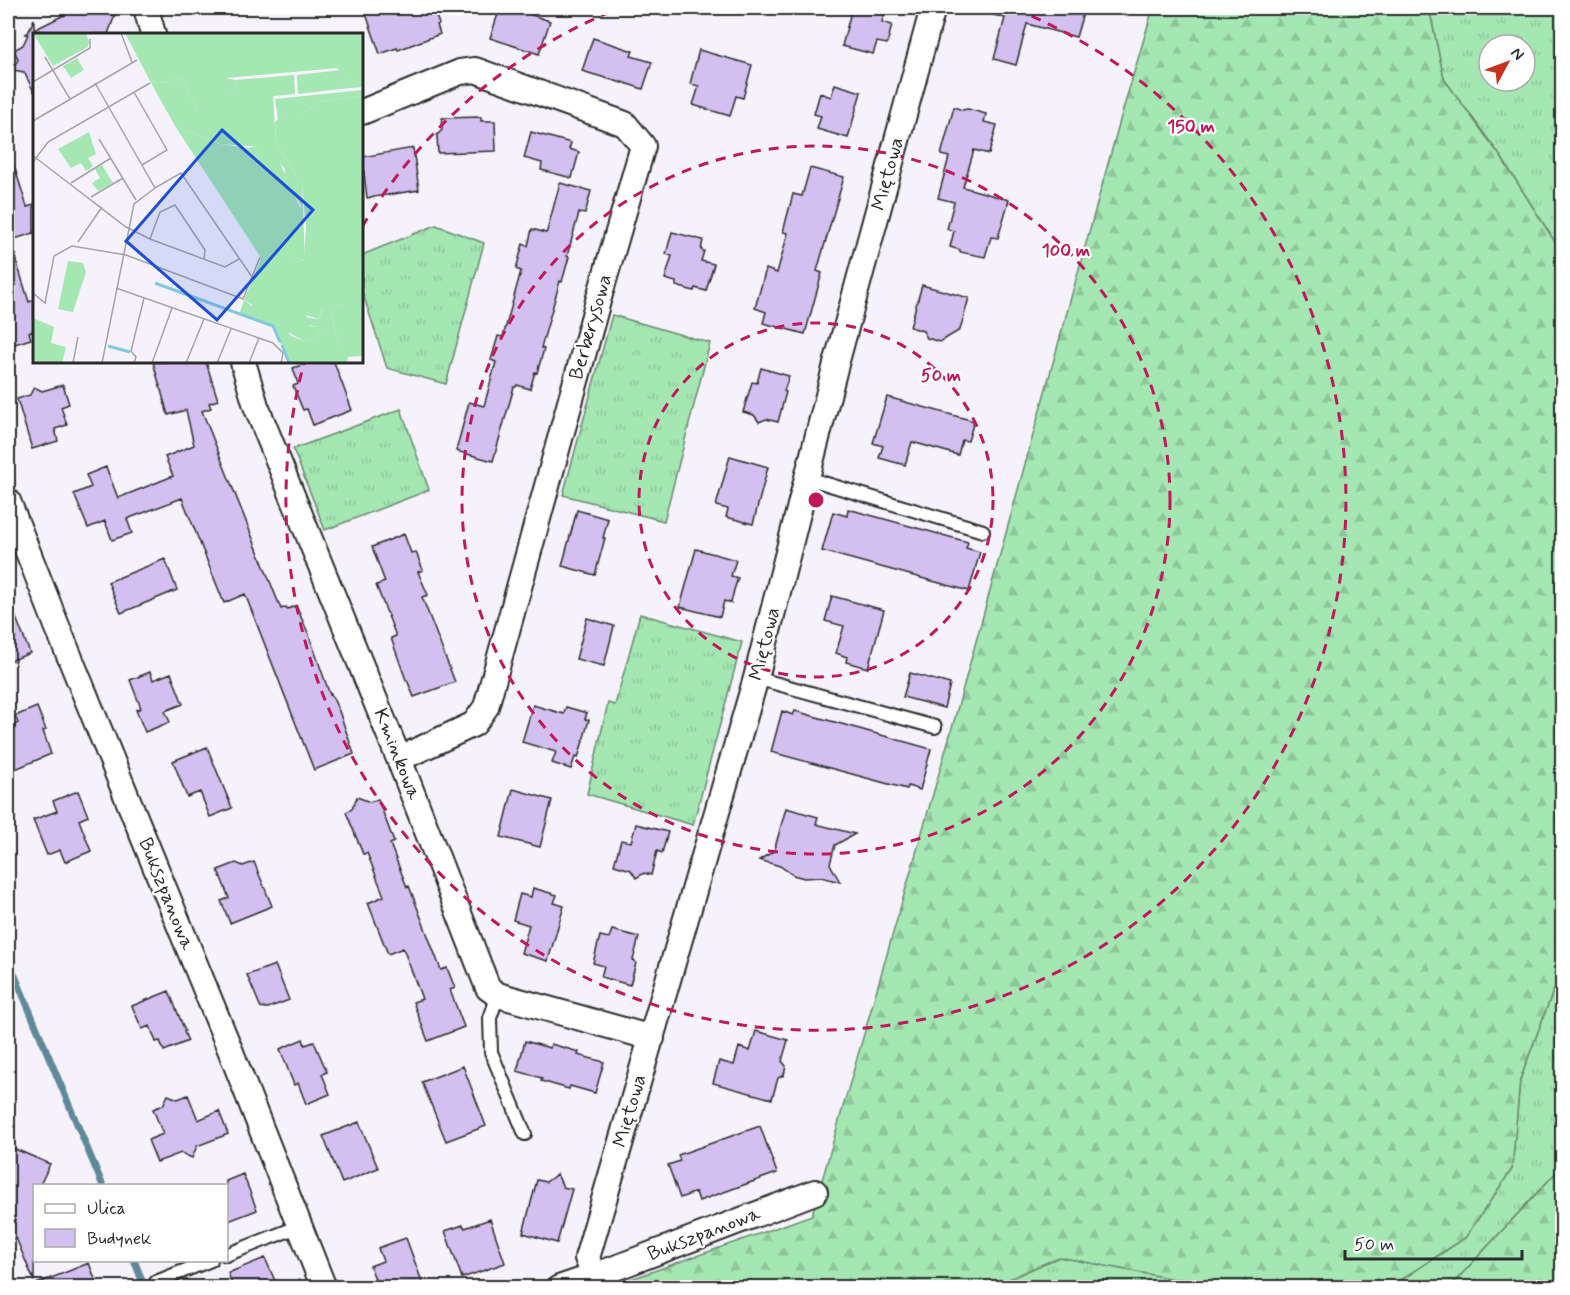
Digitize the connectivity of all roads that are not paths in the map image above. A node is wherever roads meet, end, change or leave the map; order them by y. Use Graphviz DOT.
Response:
graph roads {
  1 [pos="146,8"];
  2 [pos="933,8"];
  3 [pos="153,33"];
  4 [pos="363,112"];
  5 [pos="243,363"];
  6 [pos="807,478"];
  7 [pos="8,501"];
  8 [pos="983,531"];
  9 [pos="756,678"];
  10 [pos="935,727"];
  11 [pos="399,759"];
  12 [pos="498,995"];
  13 [pos="652,1038"];
  14 [pos="525,1134"];
  15 [pos="815,1192"];
  16 [pos="300,1226"];
  17 [pos="228,1254"];
  18 [pos="206,1262"];
  19 [pos="594,1276"];
  20 [pos="156,1282"];
  21 [pos="324,1287"];
  22 [pos="559,1287"];
  1 -- 3 [label="street"];
  2 -- 6 [label="street, Miętowa"];
  4 -- 11 [label="street, Berberysowa"];
  5 -- 11 [label="street, Kminkowa"];
  6 -- 8 [label="lane"];
  6 -- 9 [label="street, Miętowa"];
  7 -- 16 [label="street, Bukszpanowa"];
  9 -- 10 [label="lane"];
  9 -- 13 [label="street, Miętowa"];
  11 -- 12 [label="street, Kminkowa"];
  12 -- 13 [label="street"];
  12 -- 14 [label="lane"];
  13 -- 19 [label="street, Miętowa"];
  15 -- 19 [label="street, Bukszpanowa"];
  16 -- 17 [label="lane"];
  16 -- 21 [label="street, Bukszpanowa"];
  18 -- 20 [label="lane"];
  19 -- 22 [label="street, Bukszpanowa"];
}
